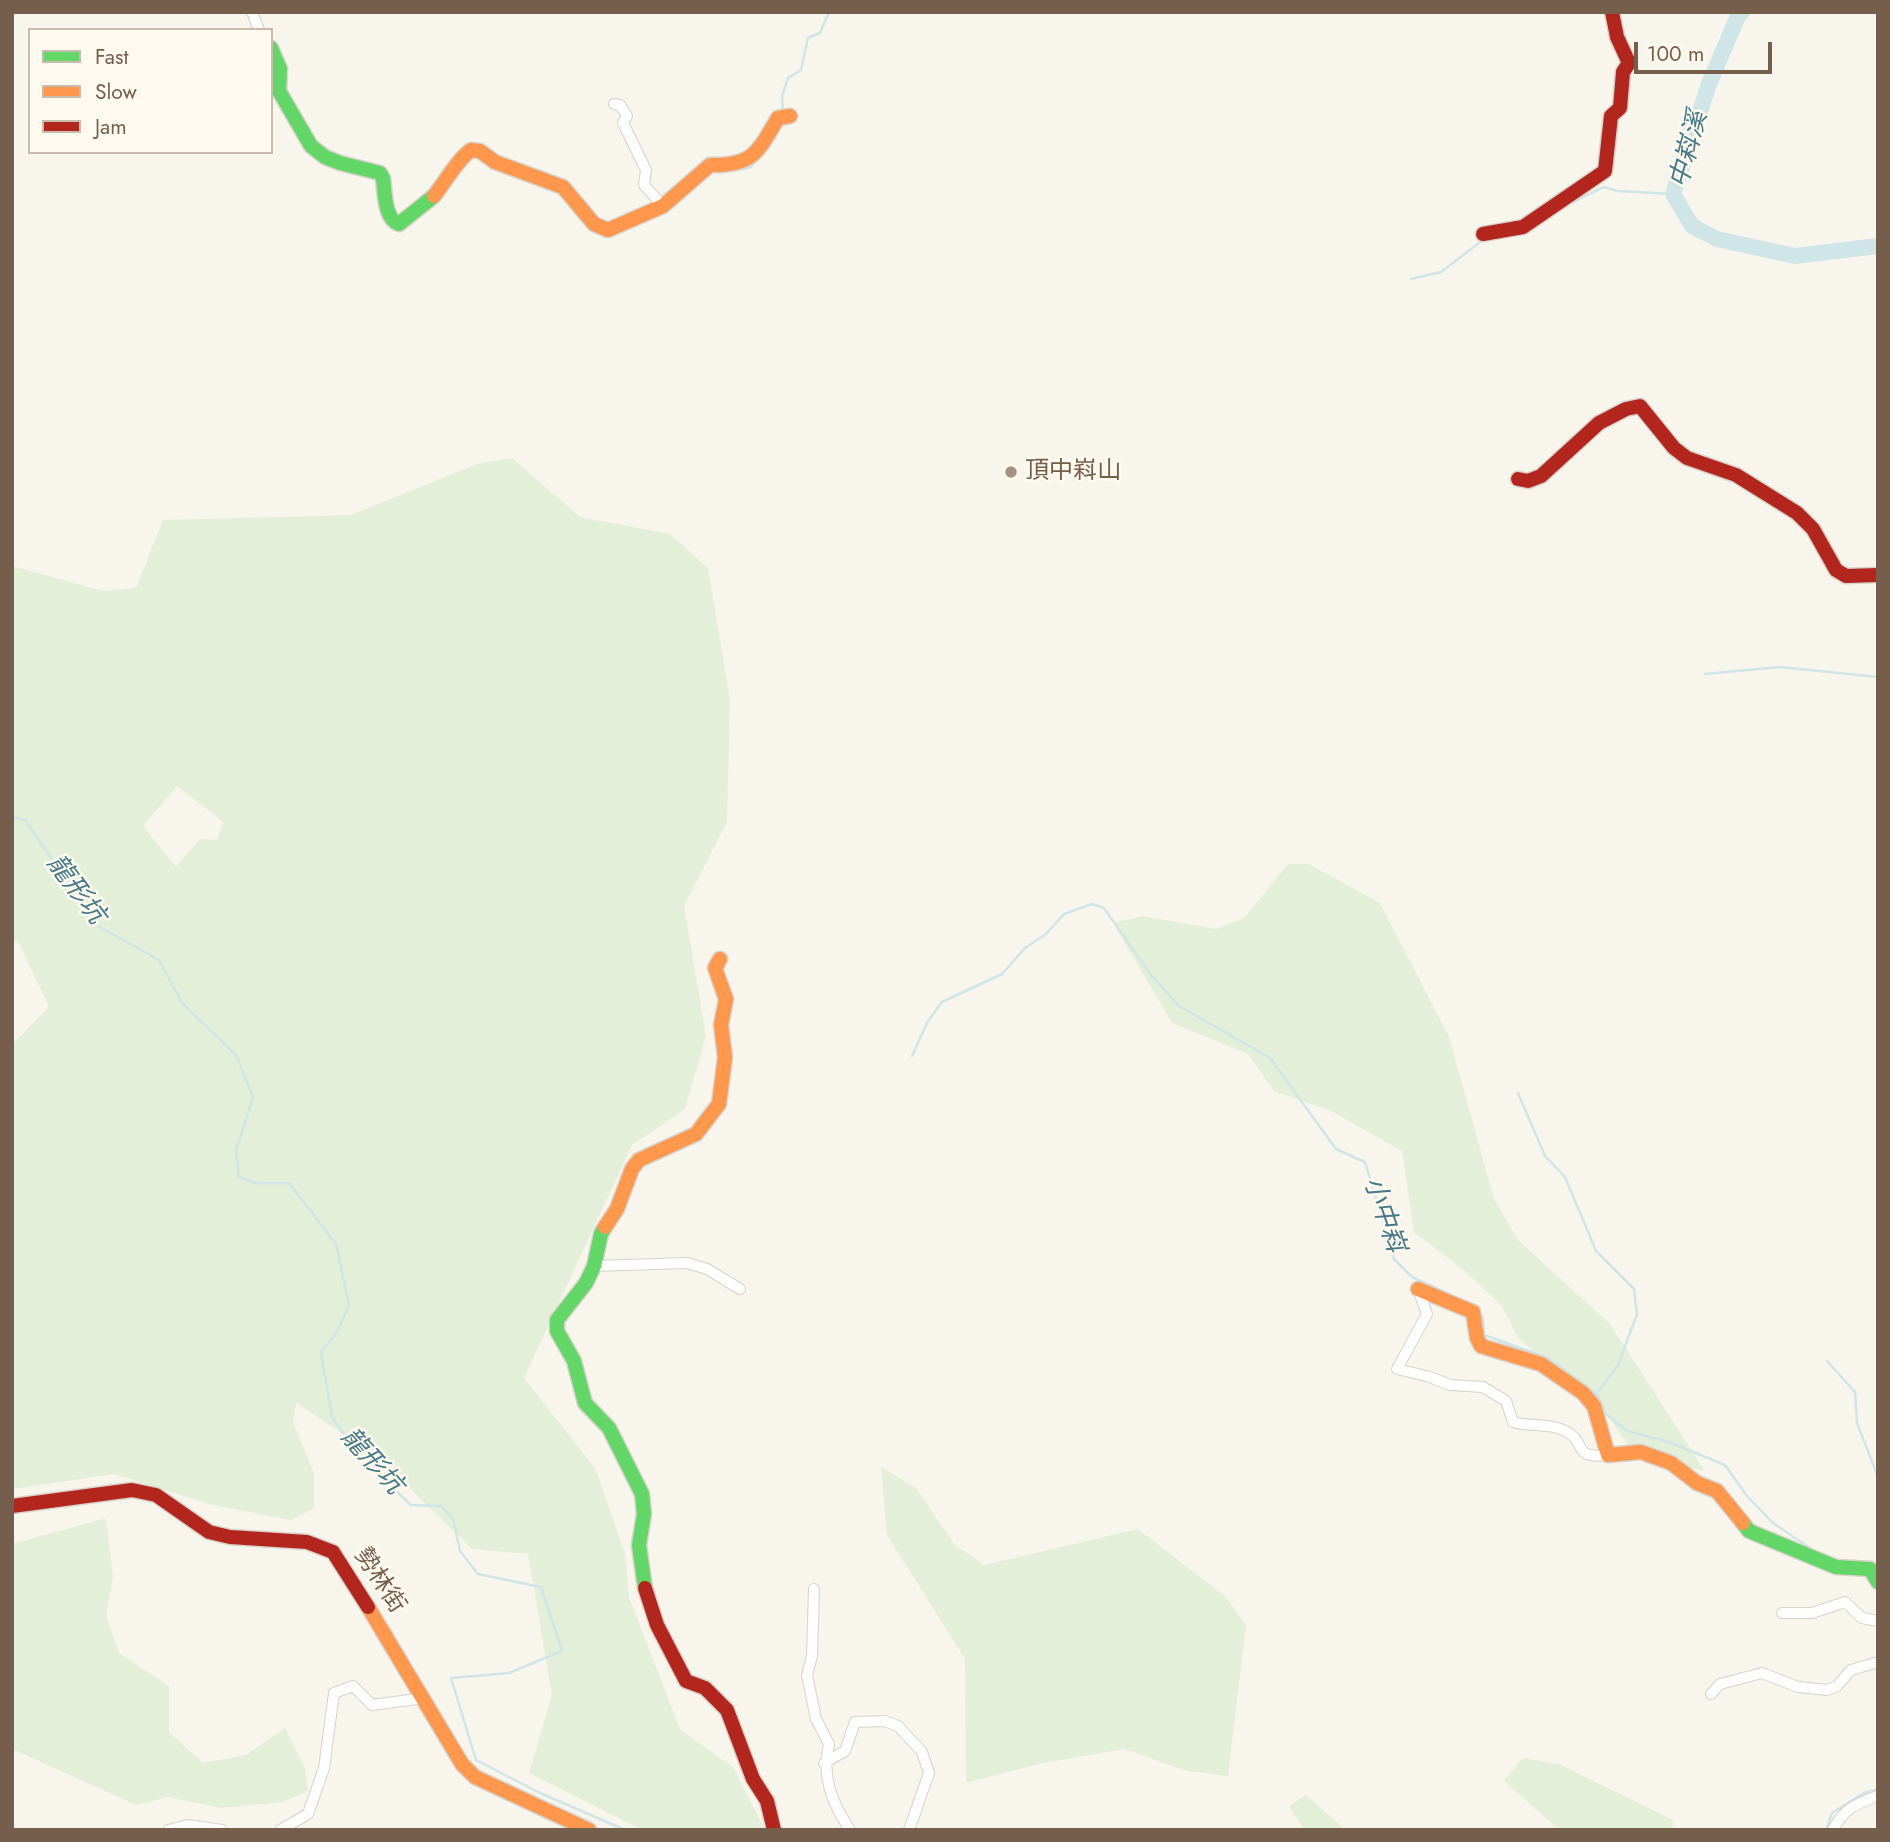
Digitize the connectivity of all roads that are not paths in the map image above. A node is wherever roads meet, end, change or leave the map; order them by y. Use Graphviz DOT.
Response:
graph roads {
  1 [pos="1612,12"];
  2 [pos="273,53"];
  3 [pos="614,104"];
  4 [pos="784,117"];
  5 [pos="663,206"];
  6 [pos="1483,234"];
  7 [pos="1518,479"];
  8 [pos="1878,575"];
  9 [pos="720,959"];
  10 [pos="594,1266"];
  11 [pos="740,1289"];
  12 [pos="1418,1289"];
  13 [pos="1608,1455"];
  14 [pos="12,1506"];
  15 [pos="1878,1582"];
  16 [pos="814,1589"];
  17 [pos="1782,1613"];
  18 [pos="1878,1621"];
  19 [pos="1878,1662"];
  20 [pos="1712,1694"];
  21 [pos="424,1698"];
  22 [pos="824,1763"];
  23 [pos="1878,1796"];
  24 [pos="168,1830"];
  25 [pos="222,1830"];
  26 [pos="280,1830"];
  27 [pos="589,1830"];
  28 [pos="774,1830"];
  29 [pos="850,1830"];
  30 [pos="909,1830"];
  31 [pos="1833,1830"];
  1 -- 6 [label="street"];
  2 -- 5 [label="street"];
  3 -- 5 [label="street"];
  4 -- 5 [label="street"];
  7 -- 8 [label="street"];
  9 -- 10 [label="street"];
  10 -- 11 [label="street"];
  10 -- 28 [label="street"];
  12 -- 13 [label="street"];
  12 -- 13 [label="street"];
  13 -- 15 [label="street"];
  14 -- 21 [label="street, 勢林街"];
  16 -- 22 [label="street"];
  17 -- 18 [label="street"];
  19 -- 20 [label="street"];
  21 -- 26 [label="street"];
  21 -- 27 [label="street, 勢林街"];
  22 -- 29 [label="street"];
  22 -- 30 [label="street"];
  23 -- 31 [label="street"];
  24 -- 25 [label="street"];
}
